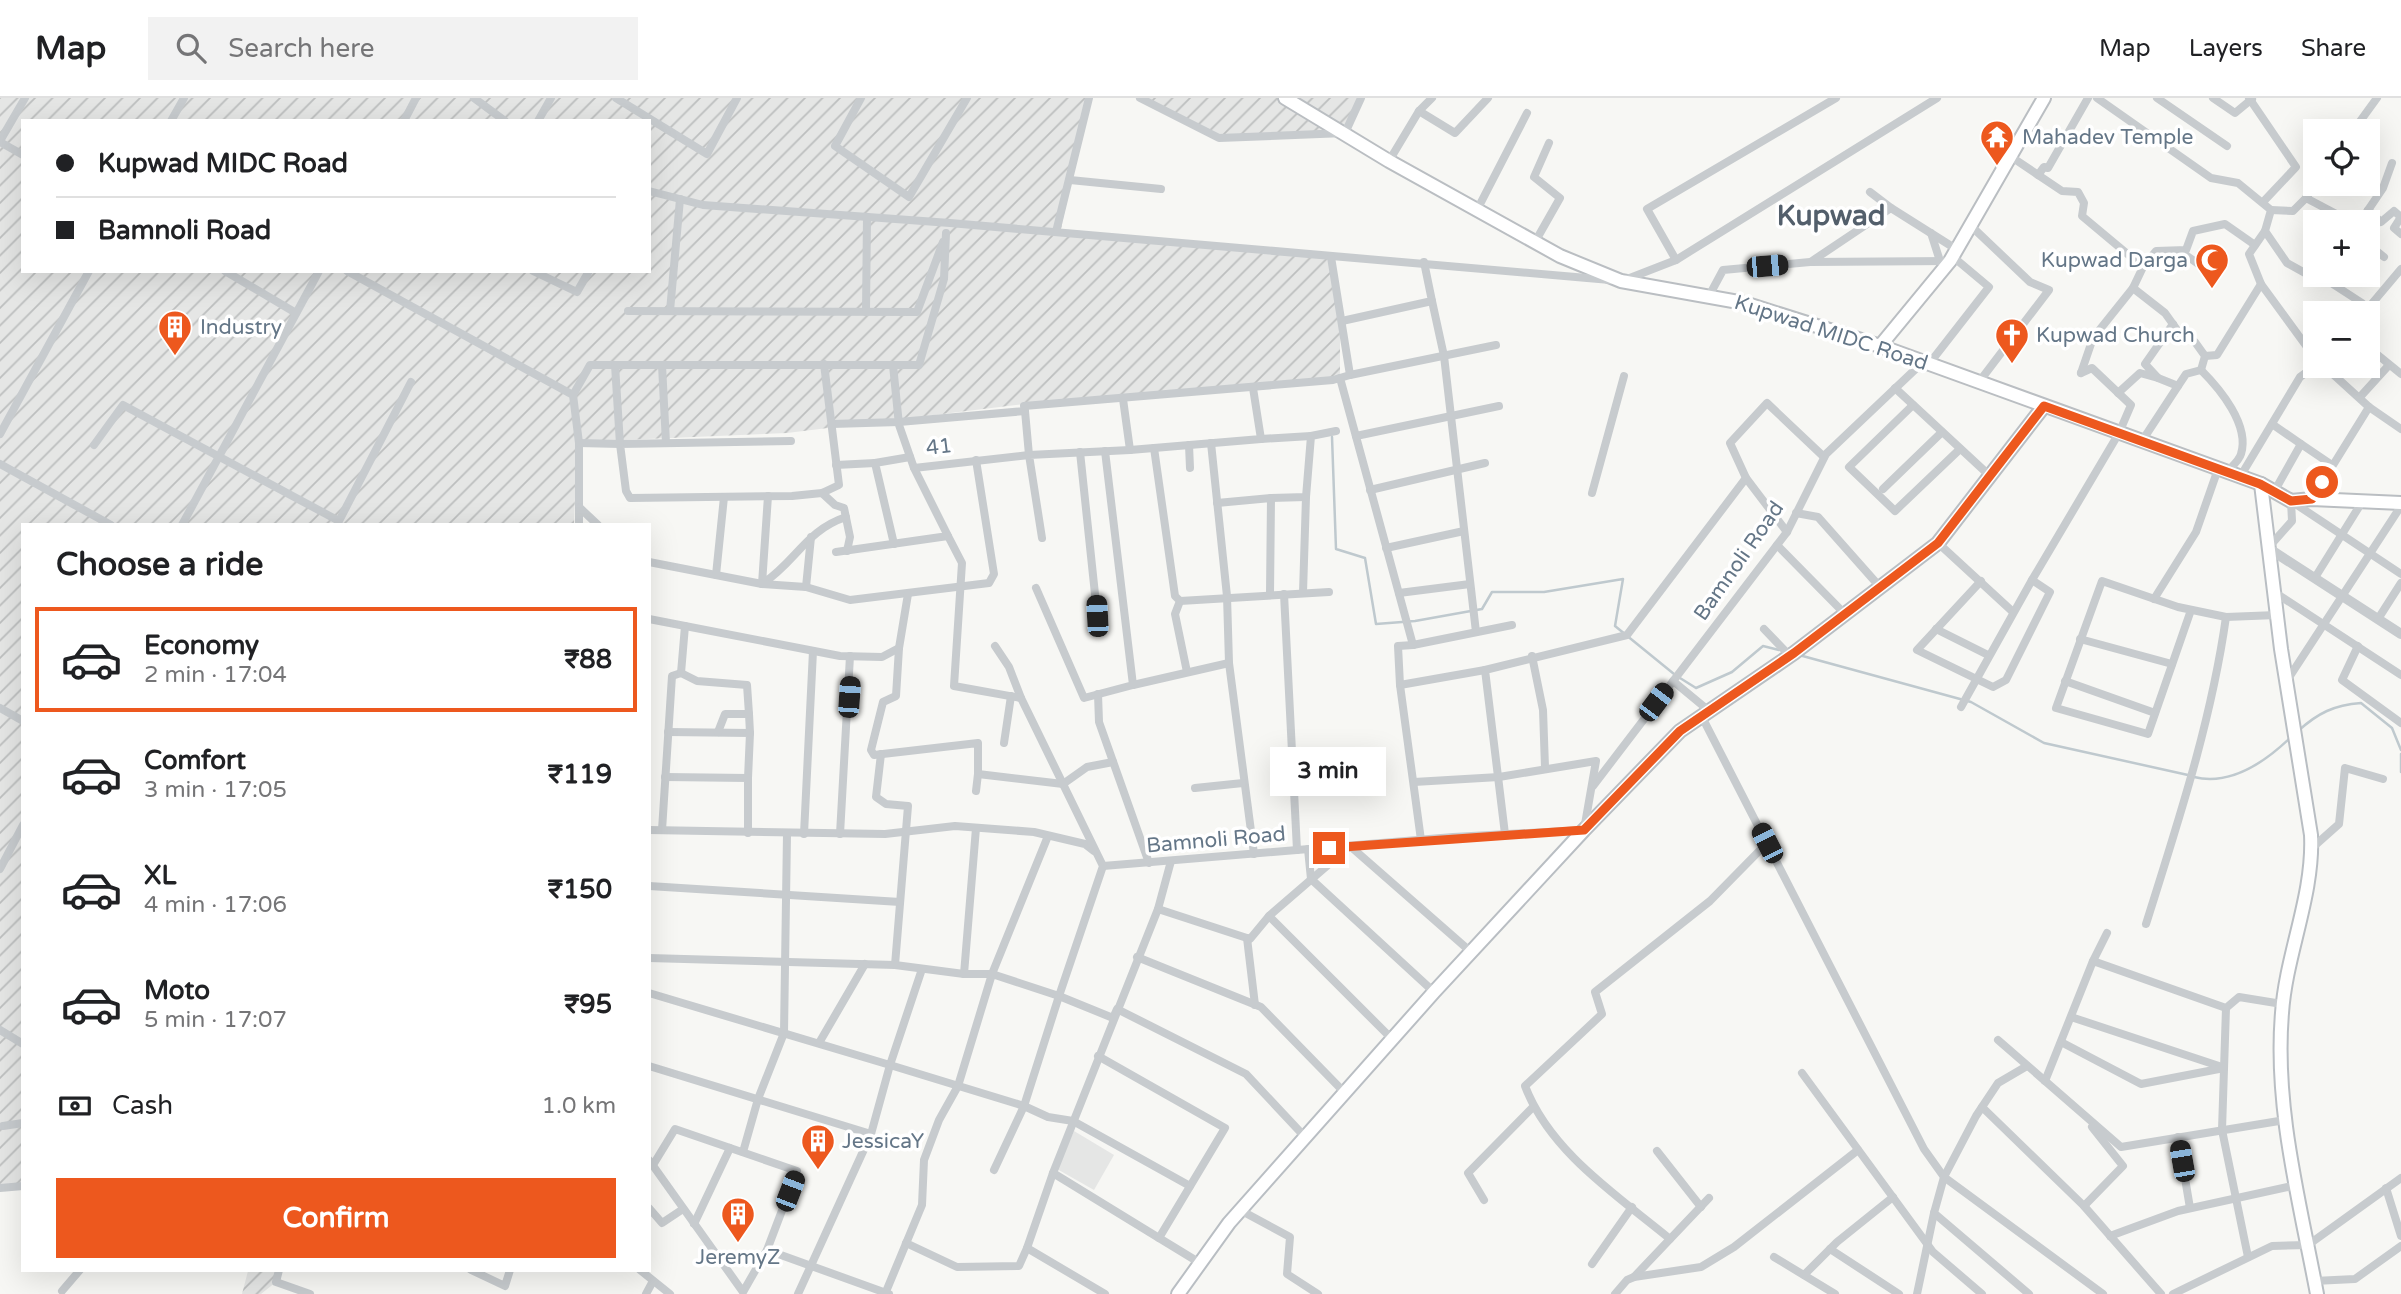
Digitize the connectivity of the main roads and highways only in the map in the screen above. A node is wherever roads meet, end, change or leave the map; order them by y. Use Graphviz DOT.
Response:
graph roads {
  1 [pos="1285,98"];
  2 [pos="2044,98"];
  3 [pos="1880,346"];
  4 [pos="2044,406"];
  5 [pos="2260,484"];
  6 [pos="2401,506"];
  7 [pos="2316,1287"];
  8 [pos="1178,1294"];
  1 -- 3 [label="main road, Kupwad MIDC Road"];
  2 -- 3 [label="main road"];
  3 -- 4 [label="main road, Kupwad MIDC Road"];
  4 -- 5 [label="main road, Kupwad MIDC Road"];
  4 -- 8 [label="main road"];
  5 -- 6 [label="main road, Kupwad MIDC Road"];
  5 -- 7 [label="main road"];
}
